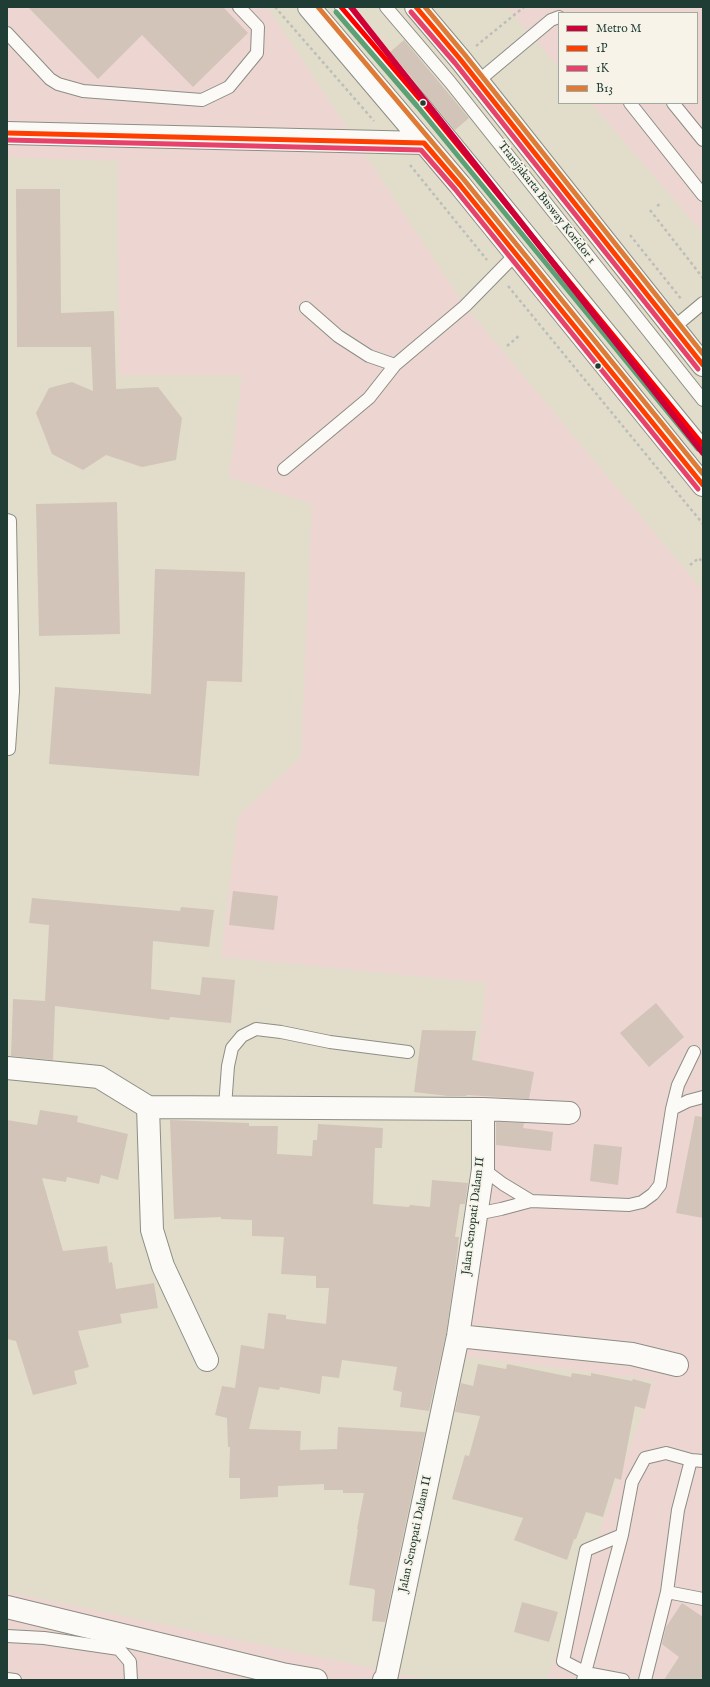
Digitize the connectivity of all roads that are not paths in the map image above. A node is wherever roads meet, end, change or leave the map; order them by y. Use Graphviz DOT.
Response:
graph roads {
  1 [pos="239,7"];
  2 [pos="309,7"];
  3 [pos="341,7"];
  4 [pos="386,7"];
  5 [pos="416,7"];
  6 [pos="558,17"];
  7 [pos="7,33"];
  8 [pos="477,82"];
  9 [pos="631,104"];
  10 [pos="674,104"];
  11 [pos="7,133"];
  12 [pos="703,140"];
  13 [pos="424,143"];
  14 [pos="703,195"];
  15 [pos="516,254"];
  16 [pos="703,303"];
  17 [pos="306,308"];
  18 [pos="673,328"];
  19 [pos="700,355"];
  20 [pos="395,365"];
  21 [pos="703,400"];
  22 [pos="703,446"];
  23 [pos="284,469"];
  24 [pos="703,485"];
  25 [pos="7,520"];
  26 [pos="10,691"];
  27 [pos="8,750"];
  28 [pos="408,1052"];
  29 [pos="694,1052"];
  30 [pos="7,1068"];
  31 [pos="703,1097"];
  32 [pos="148,1107"];
  33 [pos="225,1107"];
  34 [pos="483,1109"];
  35 [pos="672,1109"];
  36 [pos="569,1113"];
  37 [pos="483,1169"];
  38 [pos="531,1201"];
  39 [pos="476,1214"];
  40 [pos="458,1336"];
  41 [pos="207,1360"];
  42 [pos="677,1365"];
  43 [pos="690,1460"];
  44 [pos="703,1461"];
  45 [pos="622,1535"];
  46 [pos="667,1592"];
  47 [pos="703,1599"];
  48 [pos="7,1607"];
  49 [pos="7,1636"];
  50 [pos="130,1662"];
  51 [pos="585,1677"];
  52 [pos="7,1678"];
  53 [pos="14,1680"];
  54 [pos="126,1680"];
  55 [pos="131,1680"];
  56 [pos="316,1680"];
  57 [pos="385,1680"];
  58 [pos="623,1680"];
  59 [pos="645,1680"];
  1 -- 7 [label="lane"];
  2 -- 13 [label="street"];
  3 -- 22 [label="lane"];
  4 -- 21 [label="lane, Transjakarta Busway Koridor 1"];
  5 -- 8 [label="street"];
  6 -- 8 [label="lane"];
  8 -- 18 [label="street"];
  9 -- 14 [label="lane"];
  10 -- 12 [label="lane"];
  11 -- 13 [label="street"];
  13 -- 15 [label="street"];
  15 -- 20 [label="lane"];
  15 -- 24 [label="street"];
  16 -- 18 [label="lane"];
  17 -- 20 [label="lane"];
  18 -- 19 [label="street"];
  20 -- 23 [label="lane"];
  25 -- 26 [label="lane"];
  26 -- 27 [label="lane"];
  28 -- 33 [label="lane"];
  29 -- 35 [label="lane"];
  30 -- 32 [label="street"];
  31 -- 35 [label="lane"];
  32 -- 33 [label="street"];
  32 -- 41 [label="street"];
  33 -- 34 [label="street"];
  34 -- 36 [label="street"];
  34 -- 37 [label="street, Jalan Senopati Dalam II"];
  35 -- 38 [label="lane"];
  37 -- 38 [label="lane"];
  37 -- 39 [label="street, Jalan Senopati Dalam II"];
  38 -- 39 [label="lane"];
  39 -- 40 [label="street, Jalan Senopati Dalam II"];
  40 -- 42 [label="street"];
  40 -- 57 [label="street, Jalan Senopati Dalam II"];
  43 -- 44 [label="lane"];
  43 -- 45 [label="lane"];
  43 -- 46 [label="lane"];
  45 -- 51 [label="lane"];
  45 -- 51 [label="lane"];
  46 -- 47 [label="lane"];
  46 -- 59 [label="lane"];
  48 -- 56 [label="street"];
  49 -- 50 [label="lane"];
  50 -- 54 [label="lane"];
  50 -- 55 [label="lane"];
  51 -- 58 [label="lane"];
  52 -- 53 [label="lane"];
}
